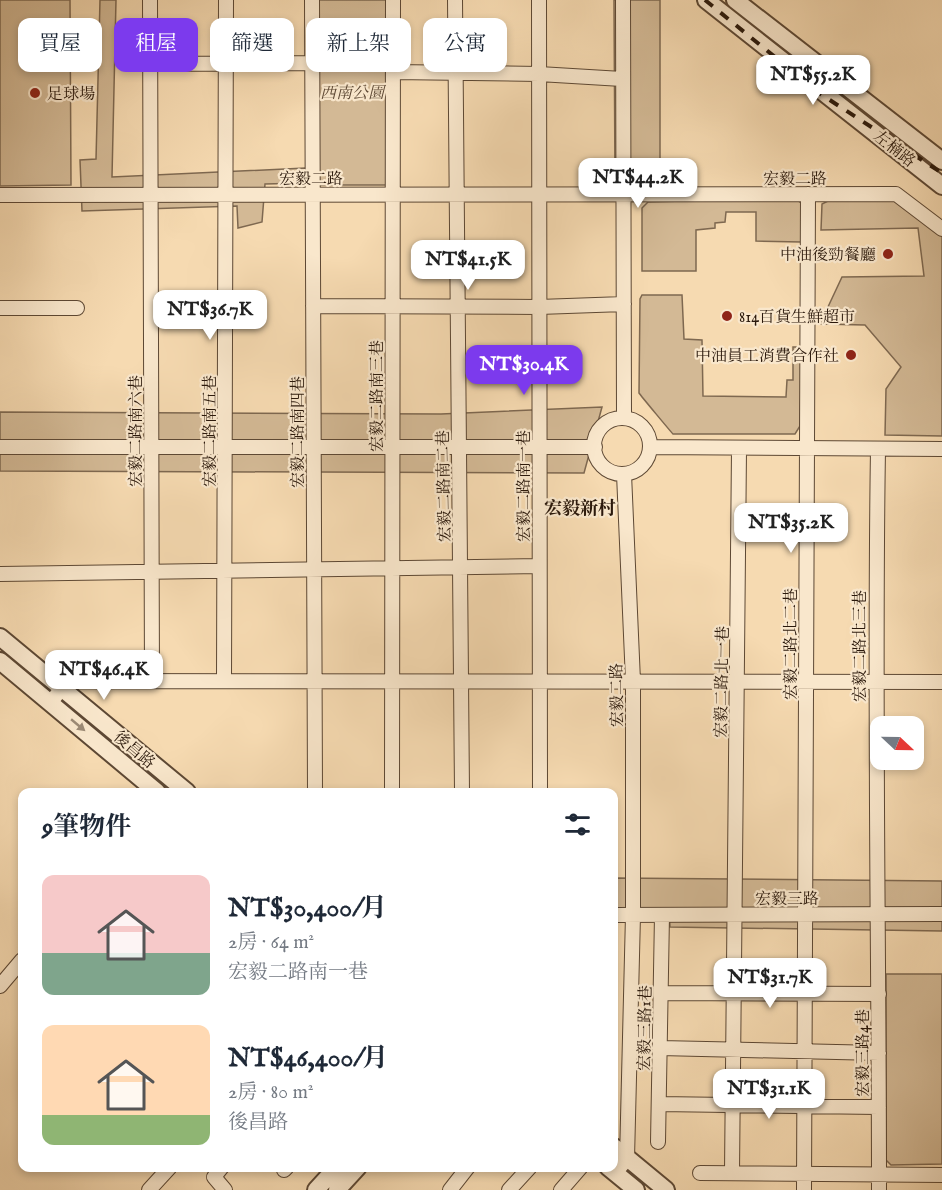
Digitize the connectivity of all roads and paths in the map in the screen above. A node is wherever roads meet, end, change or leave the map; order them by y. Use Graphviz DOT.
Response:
graph roads {
  1 [pos="150,0"];
  2 [pos="226,0"];
  3 [pos="312,0"];
  4 [pos="393,0"];
  5 [pos="455,0"];
  6 [pos="539,0"];
  7 [pos="623,0"];
  8 [pos="706,0"];
  9 [pos="735,0"];
  10 [pos="150,18"];
  11 [pos="226,18"];
  12 [pos="312,18"];
  13 [pos="393,18"];
  14 [pos="150,72"];
  15 [pos="226,72"];
  16 [pos="312,72"];
  17 [pos="393,72"];
  18 [pos="456,73"];
  19 [pos="539,74"];
  20 [pos="622,79"];
  21 [pos="942,161"];
  22 [pos="942,186"];
  23 [pos="539,194"];
  24 [pos="808,194"];
  25 [pos="0,195"];
  26 [pos="151,195"];
  27 [pos="226,195"];
  28 [pos="313,195"];
  29 [pos="393,195"];
  30 [pos="457,195"];
  31 [pos="622,195"];
  32 [pos="942,229"];
  33 [pos="624,304"];
  34 [pos="313,306"];
  35 [pos="393,306"];
  36 [pos="458,306"];
  37 [pos="539,307"];
  38 [pos="0,308"];
  39 [pos="77,308"];
  40 [pos="624,418"];
  41 [pos="0,447"];
  42 [pos="151,447"];
  43 [pos="595,447"];
  44 [pos="650,447"];
  45 [pos="225,448"];
  46 [pos="314,448"];
  47 [pos="392,448"];
  48 [pos="459,448"];
  49 [pos="540,449"];
  50 [pos="942,449"];
  51 [pos="740,450"];
  52 [pos="807,450"];
  53 [pos="879,450"];
  54 [pos="624,474"];
  55 [pos="539,566"];
  56 [pos="460,567"];
  57 [pos="392,568"];
  58 [pos="314,569"];
  59 [pos="225,571"];
  60 [pos="152,572"];
  61 [pos="0,574"];
  62 [pos="0,637"];
  63 [pos="0,661"];
  64 [pos="875,680"];
  65 [pos="152,681"];
  66 [pos="224,681"];
  67 [pos="315,681"];
  68 [pos="392,681"];
  69 [pos="461,681"];
  70 [pos="540,681"];
  71 [pos="633,681"];
  72 [pos="737,682"];
  73 [pos="806,682"];
  74 [pos="942,682"];
  75 [pos="62,688"];
  76 [pos="51,702"];
  77 [pos="153,788"];
  78 [pos="174,788"];
  79 [pos="315,788"];
  80 [pos="392,788"];
  81 [pos="462,788"];
  82 [pos="540,788"];
  83 [pos="806,914"];
  84 [pos="942,914"];
  85 [pos="618,915"];
  86 [pos="633,915"];
  87 [pos="662,915"];
  88 [pos="735,915"];
  89 [pos="879,915"];
  90 [pos="18,965"];
  91 [pos="0,986"];
  92 [pos="734,992"];
  93 [pos="661,993"];
  94 [pos="805,993"];
  95 [pos="879,994"];
  96 [pos="660,1048"];
  97 [pos="733,1050"];
  98 [pos="805,1051"];
  99 [pos="879,1053"];
  100 [pos="733,1103"];
  101 [pos="659,1104"];
  102 [pos="805,1106"];
  103 [pos="879,1107"];
  104 [pos="658,1142"];
  105 [pos="618,1151"];
  106 [pos="627,1159"];
  107 [pos="618,1166"];
  108 [pos="165,1172"];
  109 [pos="218,1172"];
  110 [pos="332,1172"];
  111 [pos="353,1172"];
  112 [pos="464,1172"];
  113 [pos="525,1172"];
  114 [pos="577,1172"];
  115 [pos="614,1172"];
  116 [pos="700,1173"];
  117 [pos="732,1173"];
  118 [pos="804,1174"];
  119 [pos="879,1175"];
  120 [pos="942,1175"];
  121 [pos="149,1190"];
  122 [pos="225,1190"];
  123 [pos="316,1190"];
  124 [pos="337,1190"];
  125 [pos="450,1190"];
  126 [pos="509,1190"];
  127 [pos="561,1190"];
  128 [pos="636,1190"];
  129 [pos="666,1190"];
  130 [pos="804,1190"];
  131 [pos="879,1190"];
  1 -- 10 [label="street, 宏毅二路南六巷"];
  2 -- 11 [label="street, 宏毅二路南五巷"];
  3 -- 12 [label="street, 宏毅二路南四巷"];
  4 -- 13 [label="street, 宏毅二路南三巷"];
  5 -- 18 [label="street, 宏毅二路南二巷"];
  6 -- 19 [label="street, 宏毅二路南一巷"];
  7 -- 20 [label="street"];
  8 -- 22 [label="street, 左楠路"];
  9 -- 21 [label="street, 左楠路"];
  14 -- 26 [label="street, 宏毅二路南六巷"];
  15 -- 27 [label="street, 宏毅二路南五巷"];
  16 -- 28 [label="street, 宏毅二路南四巷"];
  17 -- 18 [label="street"];
  17 -- 29 [label="street, 宏毅二路南三巷"];
  18 -- 19 [label="street"];
  18 -- 30 [label="street, 宏毅二路南二巷"];
  19 -- 20 [label="street"];
  19 -- 23 [label="street, 宏毅二路南一巷"];
  20 -- 31 [label="street"];
  23 -- 30 [label="street, 宏毅二路"];
  23 -- 31 [label="street, 宏毅二路"];
  23 -- 37 [label="street, 宏毅二路南一巷"];
  24 -- 31 [label="street, 宏毅二路"];
  24 -- 32 [label="street, 宏毅二路"];
  24 -- 52 [label="street, 宏毅二路北二巷"];
  25 -- 26 [label="street, 宏毅二路"];
  26 -- 27 [label="street, 宏毅二路"];
  26 -- 42 [label="street, 宏毅二路南六巷"];
  27 -- 28 [label="street, 宏毅二路"];
  27 -- 45 [label="street, 宏毅二路南五巷"];
  28 -- 29 [label="street, 宏毅二路"];
  28 -- 34 [label="street, 宏毅二路南四巷"];
  29 -- 30 [label="street, 宏毅二路"];
  29 -- 35 [label="street, 宏毅二路南三巷"];
  30 -- 36 [label="street, 宏毅二路南二巷"];
  31 -- 33 [label="street"];
  33 -- 37 [label="street"];
  33 -- 40 [label="street"];
  34 -- 35 [label="street"];
  34 -- 46 [label="street, 宏毅二路南四巷"];
  35 -- 36 [label="street"];
  35 -- 47 [label="street, 宏毅二路南三巷"];
  36 -- 37 [label="street"];
  36 -- 48 [label="street, 宏毅二路南二巷"];
  37 -- 49 [label="street, 宏毅二路南一巷"];
  38 -- 39 [label="street"];
  40 -- 43 [label="street"];
  40 -- 44 [label="street"];
  41 -- 42 [label="street"];
  42 -- 45 [label="street"];
  42 -- 60 [label="street, 宏毅二路南六巷"];
  43 -- 49 [label="street"];
  43 -- 54 [label="street"];
  44 -- 51 [label="street"];
  44 -- 54 [label="street"];
  45 -- 46 [label="street"];
  45 -- 59 [label="street, 宏毅二路南五巷"];
  46 -- 47 [label="street"];
  46 -- 58 [label="street, 宏毅二路南四巷"];
  47 -- 48 [label="street"];
  47 -- 57 [label="street, 宏毅二路南三巷"];
  48 -- 49 [label="street"];
  48 -- 56 [label="street, 宏毅二路南二巷"];
  49 -- 55 [label="street, 宏毅二路南一巷"];
  50 -- 53 [label="street"];
  51 -- 52 [label="street"];
  51 -- 72 [label="street, 宏毅二路北一巷"];
  52 -- 53 [label="street"];
  52 -- 73 [label="street, 宏毅二路北二巷"];
  53 -- 64 [label="street, 宏毅二路北三巷"];
  54 -- 71 [label="street, 宏毅二路"];
  55 -- 56 [label="street"];
  55 -- 70 [label="street, 宏毅二路南一巷"];
  56 -- 57 [label="street"];
  56 -- 69 [label="street, 宏毅二路南二巷"];
  57 -- 58 [label="street"];
  57 -- 68 [label="street, 宏毅二路南三巷"];
  58 -- 59 [label="street"];
  58 -- 67 [label="street, 宏毅二路南四巷"];
  59 -- 60 [label="street"];
  59 -- 66 [label="street, 宏毅二路南五巷"];
  60 -- 61 [label="street"];
  60 -- 65 [label="street, 宏毅二路南六巷"];
  62 -- 75 [label="street, 後昌路"];
  63 -- 76 [label="street, 後昌路"];
  64 -- 73 [label="street"];
  64 -- 74 [label="street"];
  64 -- 89 [label="street, 宏毅二路北三巷"];
  65 -- 66 [label="street"];
  65 -- 75 [label="street"];
  66 -- 67 [label="street"];
  67 -- 68 [label="street"];
  67 -- 79 [label="street, 宏毅二路南四巷"];
  68 -- 69 [label="street"];
  68 -- 80 [label="street, 宏毅二路南三巷"];
  69 -- 70 [label="street"];
  69 -- 81 [label="street, 宏毅二路南二巷"];
  70 -- 71 [label="street"];
  70 -- 82 [label="street, 宏毅二路南一巷"];
  71 -- 72 [label="street"];
  71 -- 86 [label="street, 宏毅二路"];
  72 -- 73 [label="street"];
  72 -- 88 [label="street, 宏毅二路北一巷"];
  73 -- 83 [label="street, 宏毅二路北二巷"];
  75 -- 76 [label="street"];
  75 -- 78 [label="street, 後昌路"];
  76 -- 77 [label="street, 後昌路, one-way"];
  83 -- 88 [label="street, 宏毅三路"];
  83 -- 89 [label="street, 宏毅三路"];
  83 -- 94 [label="street, 宏毅二路北二巷"];
  84 -- 89 [label="street, 宏毅三路"];
  85 -- 86 [label="street, 宏毅三路"];
  86 -- 87 [label="street, 宏毅三路"];
  86 -- 106 [label="street"];
  87 -- 88 [label="street, 宏毅三路"];
  87 -- 93 [label="street, 宏毅三路1巷"];
  88 -- 92 [label="street, 宏毅二路北一巷"];
  89 -- 95 [label="street, 宏毅三路4巷"];
  90 -- 91 [label="street"];
  92 -- 93 [label="street"];
  92 -- 94 [label="street"];
  92 -- 97 [label="street, 宏毅二路北一巷"];
  93 -- 96 [label="street, 宏毅三路1巷"];
  94 -- 95 [label="street"];
  94 -- 98 [label="street, 宏毅二路北二巷"];
  95 -- 99 [label="street, 宏毅三路4巷"];
  96 -- 97 [label="street"];
  96 -- 101 [label="street, 宏毅三路1巷"];
  97 -- 98 [label="street"];
  97 -- 100 [label="street, 宏毅二路北一巷"];
  98 -- 99 [label="street"];
  98 -- 102 [label="street, 宏毅二路北二巷"];
  99 -- 103 [label="street, 宏毅三路4巷"];
  100 -- 101 [label="street"];
  100 -- 102 [label="street"];
  100 -- 117 [label="street, 宏毅二路北一巷"];
  101 -- 104 [label="street, 宏毅三路1巷"];
  102 -- 103 [label="street"];
  102 -- 118 [label="street, 宏毅二路北二巷"];
  103 -- 119 [label="street, 宏毅三路4巷"];
  105 -- 106 [label="street"];
  106 -- 107 [label="street"];
  106 -- 129 [label="street"];
  108 -- 121 [label="street"];
  109 -- 122 [label="street"];
  110 -- 123 [label="street"];
  111 -- 124 [label="street"];
  112 -- 125 [label="street"];
  113 -- 126 [label="street"];
  114 -- 127 [label="street"];
  115 -- 128 [label="street"];
  116 -- 117 [label="street"];
  117 -- 118 [label="street"];
  118 -- 119 [label="street"];
  118 -- 130 [label="street, 宏毅二路北二巷"];
  119 -- 120 [label="street"];
  119 -- 131 [label="street, 宏毅三路4巷"];
}
